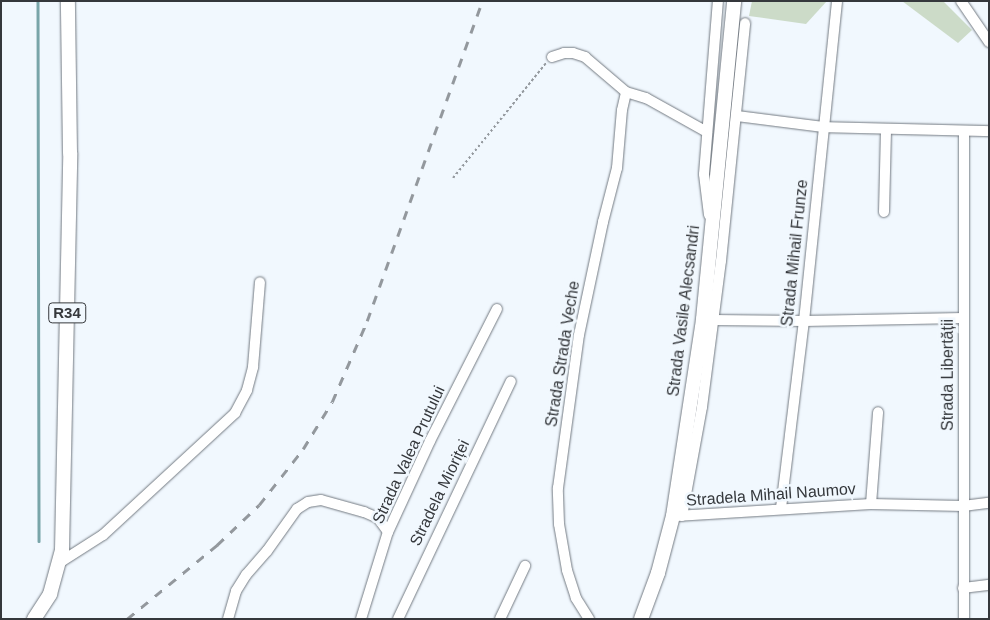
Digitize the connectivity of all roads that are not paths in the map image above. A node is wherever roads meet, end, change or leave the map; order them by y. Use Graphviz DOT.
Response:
graph roads {
  1 [pos="68,1"];
  2 [pos="718,1"];
  3 [pos="734,1"];
  4 [pos="962,1"];
  5 [pos="837,2"];
  6 [pos="745,22"];
  7 [pos="989,42"];
  8 [pos="552,58"];
  9 [pos="626,92"];
  10 [pos="737,116"];
  11 [pos="823,127"];
  12 [pos="886,129"];
  13 [pos="964,130"];
  14 [pos="989,131"];
  15 [pos="707,132"];
  16 [pos="884,212"];
  17 [pos="712,231"];
  18 [pos="260,282"];
  19 [pos="497,309"];
  20 [pos="963,318"];
  21 [pos="713,320"];
  22 [pos="804,321"];
  23 [pos="511,382"];
  24 [pos="878,412"];
  25 [pos="989,503"];
  26 [pos="870,504"];
  27 [pos="962,506"];
  28 [pos="781,508"];
  29 [pos="678,516"];
  30 [pos="388,532"];
  31 [pos="60,563"];
  32 [pos="525,566"];
  33 [pos="989,586"];
  34 [pos="963,588"];
  35 [pos="34,619"];
  36 [pos="228,619"];
  37 [pos="361,619"];
  38 [pos="398,619"];
  39 [pos="500,619"];
  40 [pos="589,619"];
  41 [pos="641,619"];
  42 [pos="964,619"];
  1 -- 31 [label="main road, R34"];
  2 -- 15 [label="street"];
  3 -- 17 [label="main road, Strada Vasile Alecsandri"];
  4 -- 7 [label="street"];
  5 -- 11 [label="street, Strada Mihail Frunze"];
  6 -- 10 [label="street"];
  8 -- 9 [label="street"];
  9 -- 15 [label="street"];
  9 -- 40 [label="street, Strada Strada Veche"];
  10 -- 11 [label="street"];
  10 -- 21 [label="street"];
  11 -- 12 [label="street"];
  11 -- 22 [label="street, Strada Mihail Frunze"];
  12 -- 13 [label="street"];
  12 -- 16 [label="street"];
  13 -- 14 [label="street"];
  13 -- 20 [label="street, Strada Libertății"];
  15 -- 17 [label="street"];
  17 -- 29 [label="main road, Strada Vasile Alecsandri"];
  18 -- 31 [label="street"];
  19 -- 30 [label="street, Strada Valea Prutului"];
  20 -- 22 [label="street"];
  20 -- 27 [label="street, Strada Libertății"];
  21 -- 22 [label="street"];
  21 -- 29 [label="street"];
  22 -- 28 [label="street, Strada Mihail Frunze"];
  23 -- 38 [label="street, Stradela Mioriței"];
  24 -- 26 [label="street, Stradela Mihail Naumov"];
  25 -- 27 [label="street, Stradela Mihail Naumov"];
  26 -- 27 [label="street, Stradela Mihail Naumov"];
  26 -- 28 [label="street, Stradela Mihail Naumov"];
  27 -- 34 [label="street, Strada Libertății"];
  28 -- 29 [label="street, Stradela Mihail Naumov"];
  29 -- 41 [label="main road, Strada Vasile Alecsandri"];
  30 -- 36 [label="street"];
  30 -- 37 [label="street, Strada Valea Prutului"];
  31 -- 35 [label="main road, R34"];
  32 -- 39 [label="street"];
  33 -- 34 [label="street"];
  34 -- 42 [label="street, Strada Libertății"];
}
